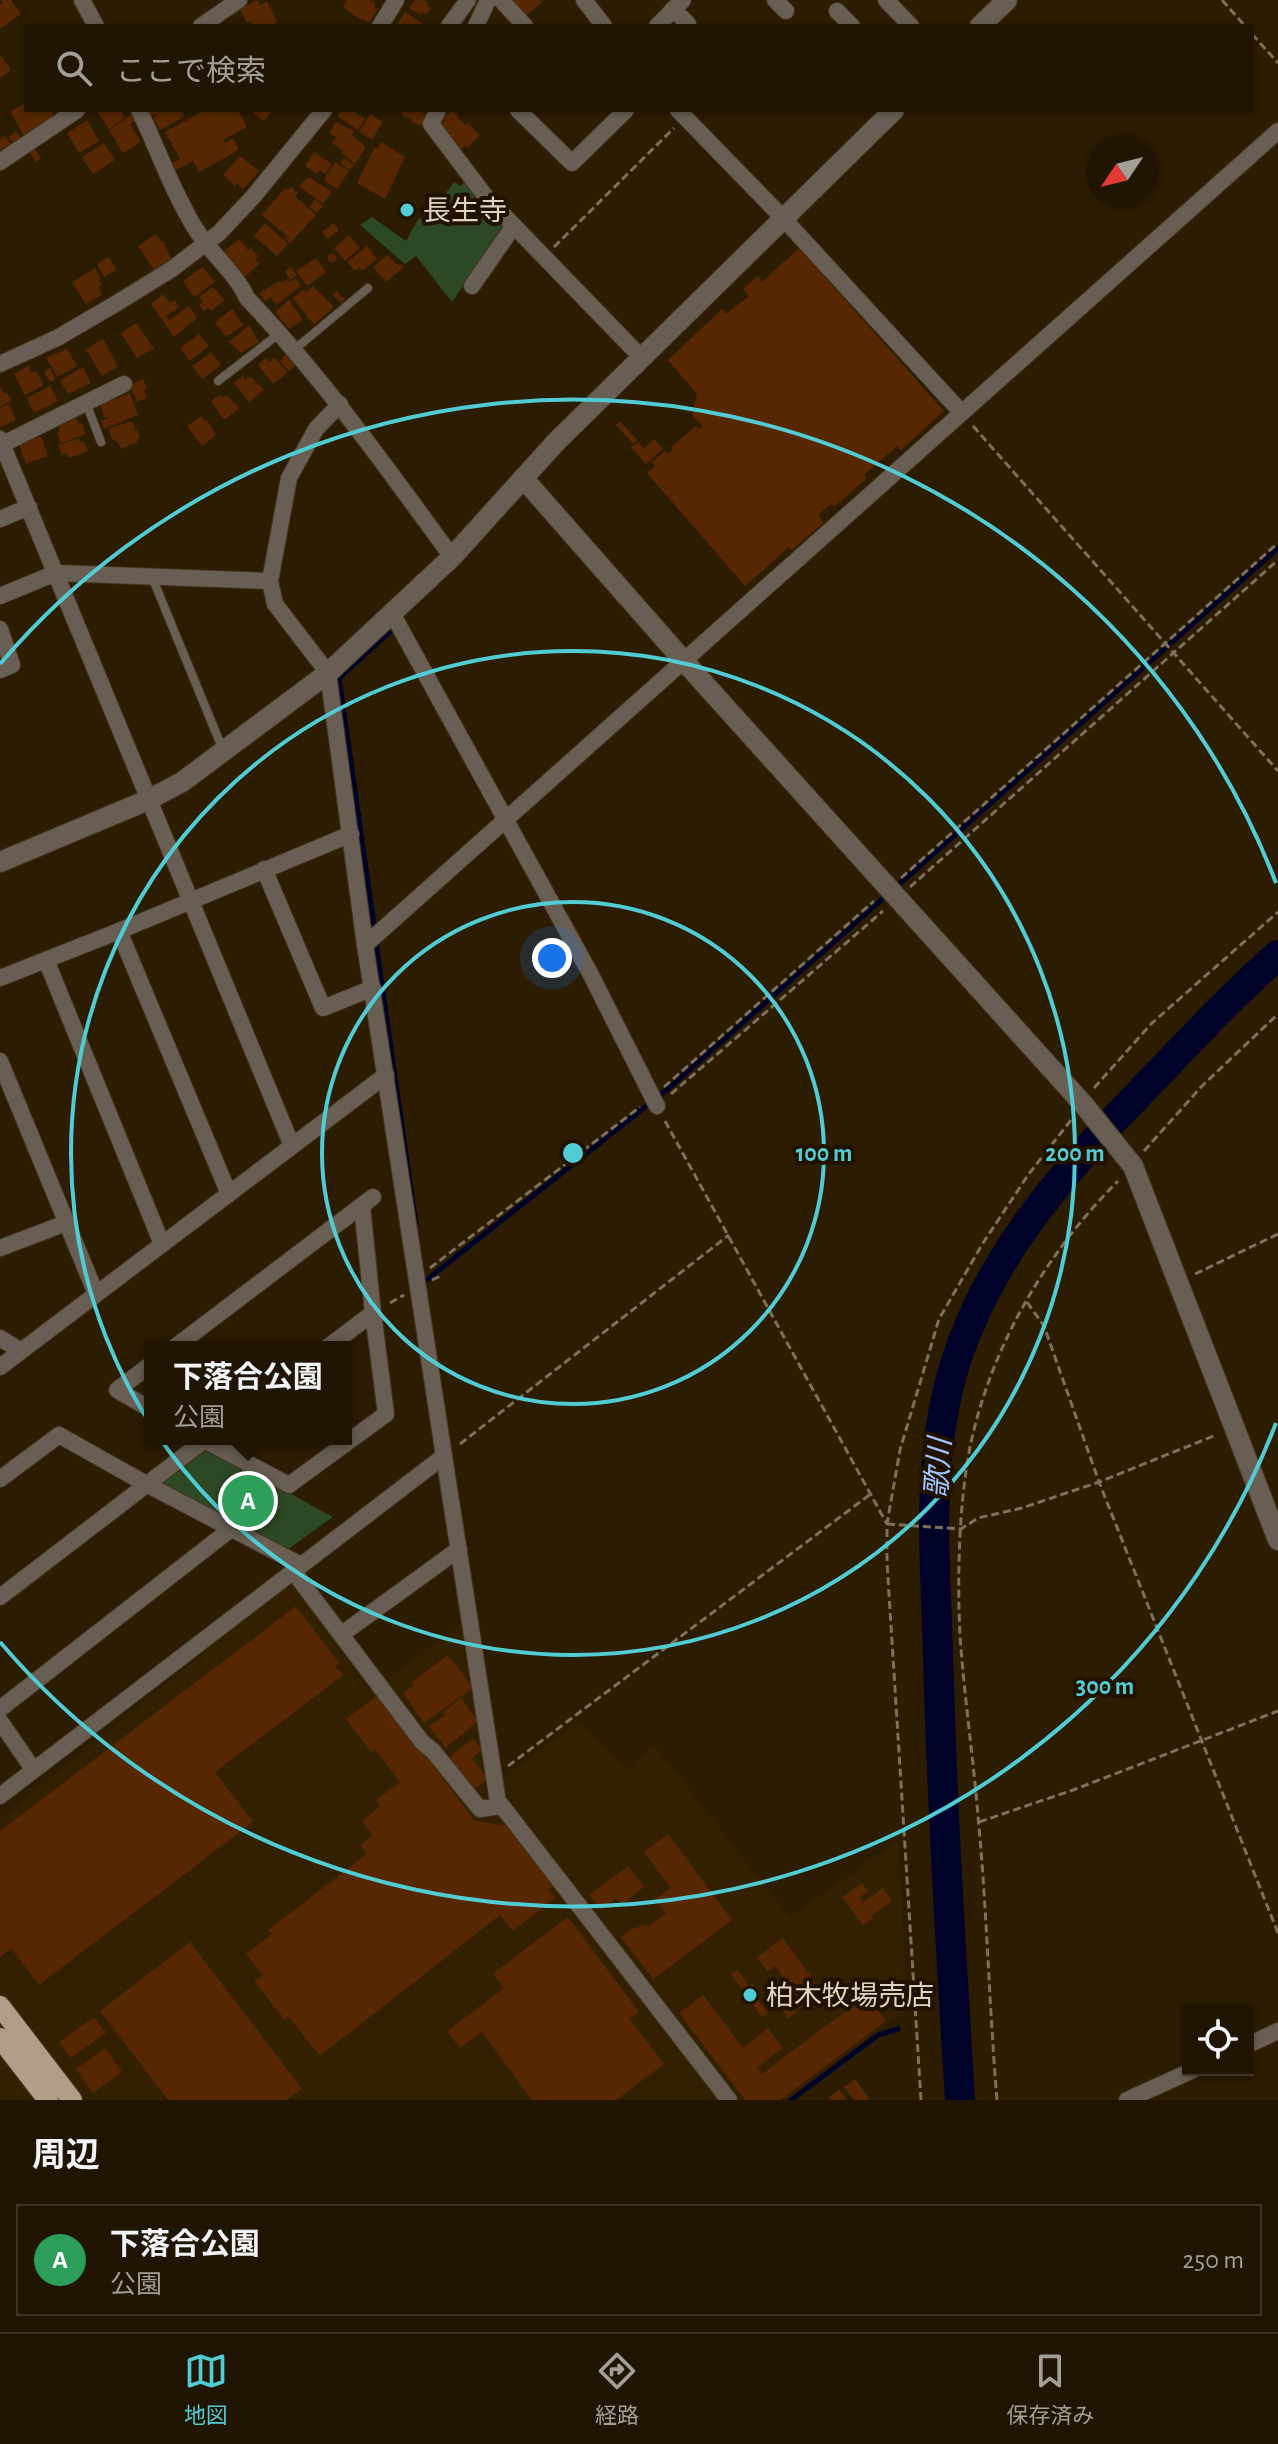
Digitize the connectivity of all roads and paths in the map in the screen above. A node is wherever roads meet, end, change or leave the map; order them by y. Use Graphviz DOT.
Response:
graph roads {
  1 [pos="82,0"];
  2 [pos="239,0"];
  3 [pos="396,0"];
  4 [pos="468,0"];
  5 [pos="488,0"];
  6 [pos="501,0"];
  7 [pos="584,0"];
  8 [pos="886,0"];
  9 [pos="1007,0"];
  10 [pos="1222,0"];
  11 [pos="678,5"];
  12 [pos="837,11"];
  13 [pos="95,24"];
  14 [pos="204,24"];
  15 [pos="381,24"];
  16 [pos="450,24"];
  17 [pos="477,24"];
  18 [pos="523,24"];
  19 [pos="602,24"];
  20 [pos="659,24"];
  21 [pos="688,24"];
  22 [pos="850,24"];
  23 [pos="909,24"];
  24 [pos="982,24"];
  25 [pos="1243,24"];
  26 [pos="1254,36"];
  27 [pos="1278,63"];
  28 [pos="74,112"];
  29 [pos="140,112"];
  30 [pos="322,112"];
  31 [pos="437,112"];
  32 [pos="520,112"];
  33 [pos="624,112"];
  34 [pos="892,112"];
  35 [pos="682,114"];
  36 [pos="1278,131"];
  37 [pos="0,162"];
  38 [pos="783,218"];
  39 [pos="513,227"];
  40 [pos="205,244"];
  41 [pos="543,257"];
  42 [pos="472,286"];
  43 [pos="348,287"];
  44 [pos="368,288"];
  45 [pos="356,298"];
  46 [pos="280,333"];
  47 [pos="295,349"];
  48 [pos="231,356"];
  49 [pos="641,357"];
  50 [pos="0,364"];
  51 [pos="238,365"];
  52 [pos="218,381"];
  53 [pos="124,384"];
  54 [pos="86,403"];
  55 [pos="340,404"];
  56 [pos="961,412"];
  57 [pos="2,442"];
  58 [pos="101,442"];
  59 [pos="523,478"];
  60 [pos="29,507"];
  61 [pos="0,519"];
  62 [pos="1278,543"];
  63 [pos="452,557"];
  64 [pos="1278,560"];
  65 [pos="56,573"];
  66 [pos="152,577"];
  67 [pos="270,581"];
  68 [pos="0,596"];
  69 [pos="393,615"];
  70 [pos="0,629"];
  71 [pos="1165,643"];
  72 [pos="683,660"];
  73 [pos="0,670"];
  74 [pos="328,673"];
  75 [pos="224,752"];
  76 [pos="1278,771"];
  77 [pos="148,800"];
  78 [pos="505,820"];
  79 [pos="351,834"];
  80 [pos="0,862"];
  81 [pos="264,869"];
  82 [pos="893,893"];
  83 [pos="191,900"];
  84 [pos="1278,912"];
  85 [pos="119,931"];
  86 [pos="365,945"];
  87 [pos="46,960"];
  88 [pos="0,978"];
  89 [pos="373,988"];
  90 [pos="1278,1014"];
  91 [pos="0,1061"];
  92 [pos="386,1075"];
  93 [pos="655,1101"];
  94 [pos="1087,1109"];
  95 [pos="292,1146"];
  96 [pos="1129,1162"];
  97 [pos="229,1194"];
  98 [pos="66,1223"];
  99 [pos="1278,1234"];
  100 [pos="729,1235"];
  101 [pos="162,1244"];
  102 [pos="0,1248"];
  103 [pos="419,1282"];
  104 [pos="1178,1282"];
  105 [pos="96,1294"];
  106 [pos="1026,1301"];
  107 [pos="373,1313"];
  108 [pos="0,1338"];
  109 [pos="183,1341"];
  110 [pos="336,1341"];
  111 [pos="21,1351"];
  112 [pos="0,1367"];
  113 [pos="144,1370"];
  114 [pos="144,1406"];
  115 [pos="1234,1427"];
  116 [pos="352,1439"];
  117 [pos="197,1445"];
  118 [pos="215,1445"];
  119 [pos="344,1445"];
  120 [pos="444,1456"];
  121 [pos="0,1479"];
  122 [pos="1099,1482"];
  123 [pos="148,1485"];
  124 [pos="872,1493"];
  125 [pos="887,1524"];
  126 [pos="231,1529"];
  127 [pos="961,1529"];
  128 [pos="1278,1540"];
  129 [pos="459,1549"];
  130 [pos="297,1568"];
  131 [pos="0,1597"];
  132 [pos="342,1634"];
  133 [pos="0,1709"];
  134 [pos="1278,1711"];
  135 [pos="0,1721"];
  136 [pos="1203,1740"];
  137 [pos="33,1769"];
  138 [pos="495,1775"];
  139 [pos="0,1796"];
  140 [pos="502,1806"];
  141 [pos="979,1822"];
  142 [pos="1278,1933"];
  143 [pos="0,2006"];
  144 [pos="1278,2031"];
  145 [pos="0,2038"];
  146 [pos="1254,2042"];
  147 [pos="1182,2075"];
  148 [pos="48,2100"];
  149 [pos="72,2100"];
  150 [pos="729,2100"];
  151 [pos="921,2100"];
  152 [pos="997,2100"];
  153 [pos="1127,2100"];
  1 -- 13 [label="street"];
  2 -- 14 [label="street"];
  3 -- 15 [label="street"];
  4 -- 16 [label="street"];
  5 -- 17 [label="street"];
  6 -- 18 [label="street"];
  7 -- 19 [label="street"];
  8 -- 23 [label="street"];
  9 -- 24 [label="street"];
  10 -- 25 [label="path"];
  11 -- 20 [label="street"];
  11 -- 21 [label="street"];
  12 -- 22 [label="street"];
  26 -- 27 [label="path"];
  28 -- 37 [label="street"];
  29 -- 40 [label="street"];
  30 -- 40 [label="street"];
  31 -- 39 [label="street"];
  32 -- 33 [label="street"];
  34 -- 38 [label="street"];
  35 -- 38 [label="street"];
  35 -- 41 [label="path"];
  36 -- 56 [label="street"];
  38 -- 49 [label="street"];
  38 -- 56 [label="street"];
  39 -- 41 [label="street"];
  39 -- 42 [label="street"];
  40 -- 46 [label="street"];
  40 -- 50 [label="street"];
  41 -- 49 [label="street"];
  43 -- 45 [label="lane"];
  44 -- 45 [label="lane"];
  45 -- 47 [label="lane"];
  46 -- 47 [label="street"];
  46 -- 51 [label="lane"];
  47 -- 55 [label="street"];
  48 -- 51 [label="lane"];
  49 -- 59 [label="street"];
  51 -- 52 [label="lane"];
  53 -- 54 [label="street"];
  54 -- 57 [label="street"];
  54 -- 58 [label="lane"];
  55 -- 63 [label="street"];
  55 -- 67 [label="street"];
  56 -- 71 [label="path"];
  56 -- 72 [label="street"];
  57 -- 60 [label="street"];
  59 -- 63 [label="street"];
  59 -- 72 [label="street"];
  60 -- 61 [label="street"];
  60 -- 65 [label="street"];
  62 -- 71 [label="path"];
  63 -- 69 [label="street"];
  64 -- 82 [label="path"];
  65 -- 66 [label="street"];
  65 -- 68 [label="street"];
  65 -- 77 [label="street"];
  66 -- 67 [label="street"];
  66 -- 75 [label="lane"];
  67 -- 74 [label="street"];
  69 -- 74 [label="street"];
  69 -- 78 [label="street"];
  70 -- 73 [label="street"];
  71 -- 76 [label="path"];
  71 -- 82 [label="path"];
  72 -- 78 [label="street"];
  72 -- 82 [label="street"];
  74 -- 75 [label="street"];
  74 -- 79 [label="street"];
  75 -- 77 [label="street"];
  77 -- 80 [label="street"];
  77 -- 83 [label="street"];
  78 -- 86 [label="street"];
  78 -- 93 [label="street"];
  79 -- 81 [label="street"];
  79 -- 86 [label="street"];
  81 -- 83 [label="street"];
  81 -- 89 [label="street"];
  82 -- 93 [label="path"];
  82 -- 93 [label="path"];
  82 -- 94 [label="street"];
  83 -- 85 [label="street"];
  83 -- 95 [label="street"];
  84 -- 94 [label="path"];
  85 -- 87 [label="street"];
  85 -- 97 [label="street"];
  86 -- 89 [label="street"];
  87 -- 88 [label="street"];
  87 -- 101 [label="street"];
  89 -- 92 [label="street"];
  90 -- 96 [label="path"];
  91 -- 98 [label="street"];
  92 -- 95 [label="street"];
  92 -- 103 [label="street"];
  93 -- 100 [label="path"];
  93 -- 103 [label="path"];
  94 -- 96 [label="street"];
  94 -- 125 [label="path"];
  95 -- 97 [label="street"];
  96 -- 104 [label="street"];
  96 -- 106 [label="path"];
  97 -- 101 [label="street"];
  98 -- 102 [label="street"];
  98 -- 105 [label="street"];
  99 -- 104 [label="path"];
  100 -- 120 [label="path"];
  100 -- 124 [label="path"];
  101 -- 105 [label="street"];
  103 -- 107 [label="path"];
  103 -- 120 [label="street"];
  104 -- 115 [label="street"];
  105 -- 111 [label="street"];
  106 -- 122 [label="path"];
  106 -- 127 [label="path"];
  107 -- 109 [label="street"];
  107 -- 110 [label="street"];
  107 -- 116 [label="street"];
  108 -- 111 [label="street"];
  111 -- 112 [label="street"];
  113 -- 114 [label="street"];
  115 -- 122 [label="path"];
  115 -- 128 [label="street"];
  117 -- 123 [label="street"];
  118 -- 119 [label="street"];
  120 -- 129 [label="street"];
  120 -- 130 [label="street"];
  121 -- 123 [label="street"];
  122 -- 127 [label="path"];
  122 -- 136 [label="path"];
  123 -- 126 [label="street"];
  123 -- 131 [label="street"];
  124 -- 125 [label="path"];
  124 -- 138 [label="path"];
  125 -- 127 [label="path"];
  125 -- 151 [label="path"];
  126 -- 130 [label="street"];
  126 -- 133 [label="street"];
  127 -- 141 [label="path"];
  129 -- 132 [label="street"];
  129 -- 138 [label="street"];
  130 -- 132 [label="street"];
  130 -- 137 [label="street"];
  132 -- 140 [label="street"];
  134 -- 136 [label="path"];
  135 -- 137 [label="street"];
  136 -- 141 [label="path"];
  136 -- 142 [label="path"];
  137 -- 139 [label="street"];
  138 -- 140 [label="street"];
  140 -- 150 [label="street"];
  141 -- 152 [label="path"];
  143 -- 149 [label="main road"];
  144 -- 146 [label="street"];
  145 -- 148 [label="main road"];
  147 -- 153 [label="street"];
}
